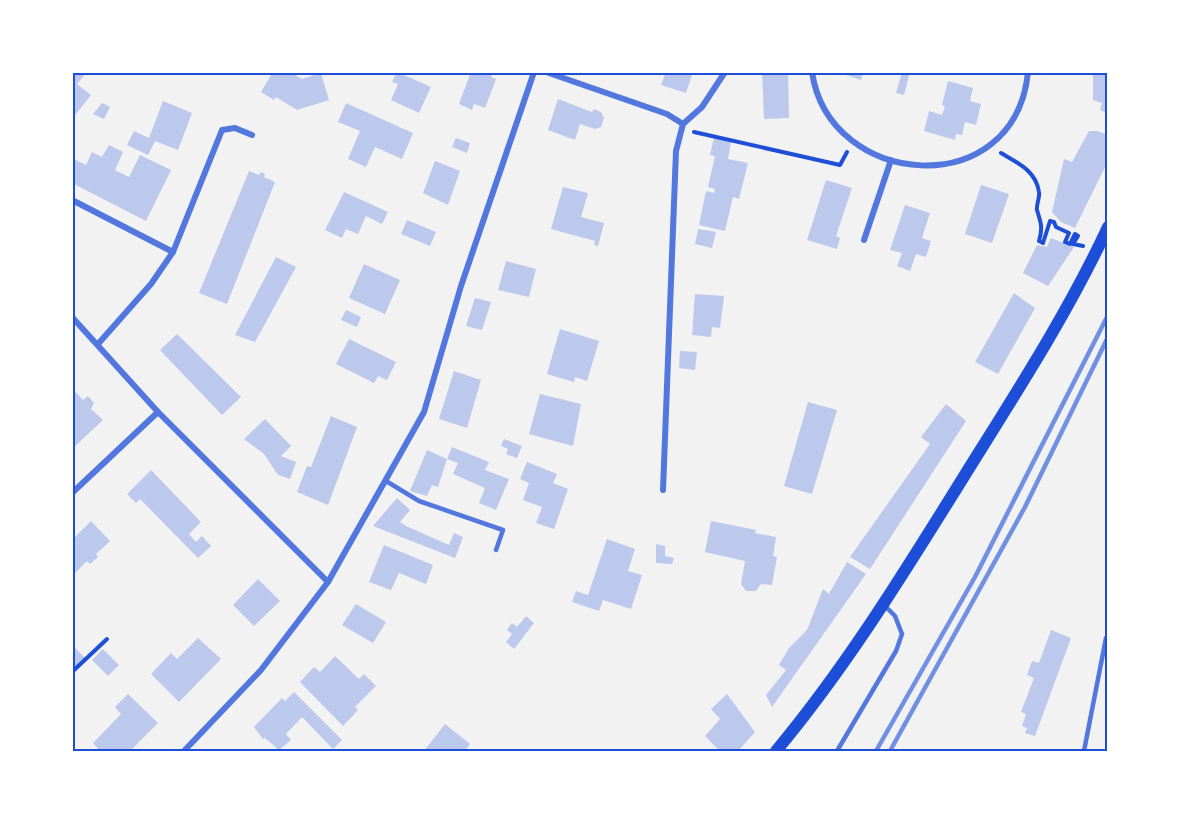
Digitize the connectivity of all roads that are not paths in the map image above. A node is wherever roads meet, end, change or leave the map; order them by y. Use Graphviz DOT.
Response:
graph roads {
  1 [pos="534,72"];
  2 [pos="546,72"];
  3 [pos="725,72"];
  4 [pos="812,72"];
  5 [pos="1028,72"];
  6 [pos="683,124"];
  7 [pos="252,135"];
  8 [pos="891,160"];
  9 [pos="72,200"];
  10 [pos="1108,227"];
  11 [pos="864,240"];
  12 [pos="173,252"];
  13 [pos="72,317"];
  14 [pos="98,344"];
  15 [pos="158,412"];
  16 [pos="387,481"];
  17 [pos="663,490"];
  18 [pos="72,494"];
  19 [pos="496,550"];
  20 [pos="328,582"];
  21 [pos="883,604"];
  22 [pos="1106,638"];
  23 [pos="184,751"];
  24 [pos="776,751"];
  25 [pos="837,751"];
  26 [pos="1084,751"];
  1 -- 16 [label="street"];
  2 -- 6 [label="street"];
  3 -- 6 [label="street"];
  4 -- 8 [label="street"];
  5 -- 8 [label="street"];
  6 -- 17 [label="street"];
  7 -- 12 [label="street"];
  8 -- 11 [label="street"];
  9 -- 12 [label="street"];
  10 -- 21 [label="main road"];
  12 -- 14 [label="street"];
  13 -- 14 [label="street"];
  14 -- 15 [label="street"];
  15 -- 18 [label="street"];
  15 -- 20 [label="street"];
  16 -- 19 [label="lane"];
  16 -- 20 [label="street"];
  20 -- 23 [label="street"];
  21 -- 24 [label="main road"];
  21 -- 25 [label="lane"];
  22 -- 26 [label="lane"];
}
